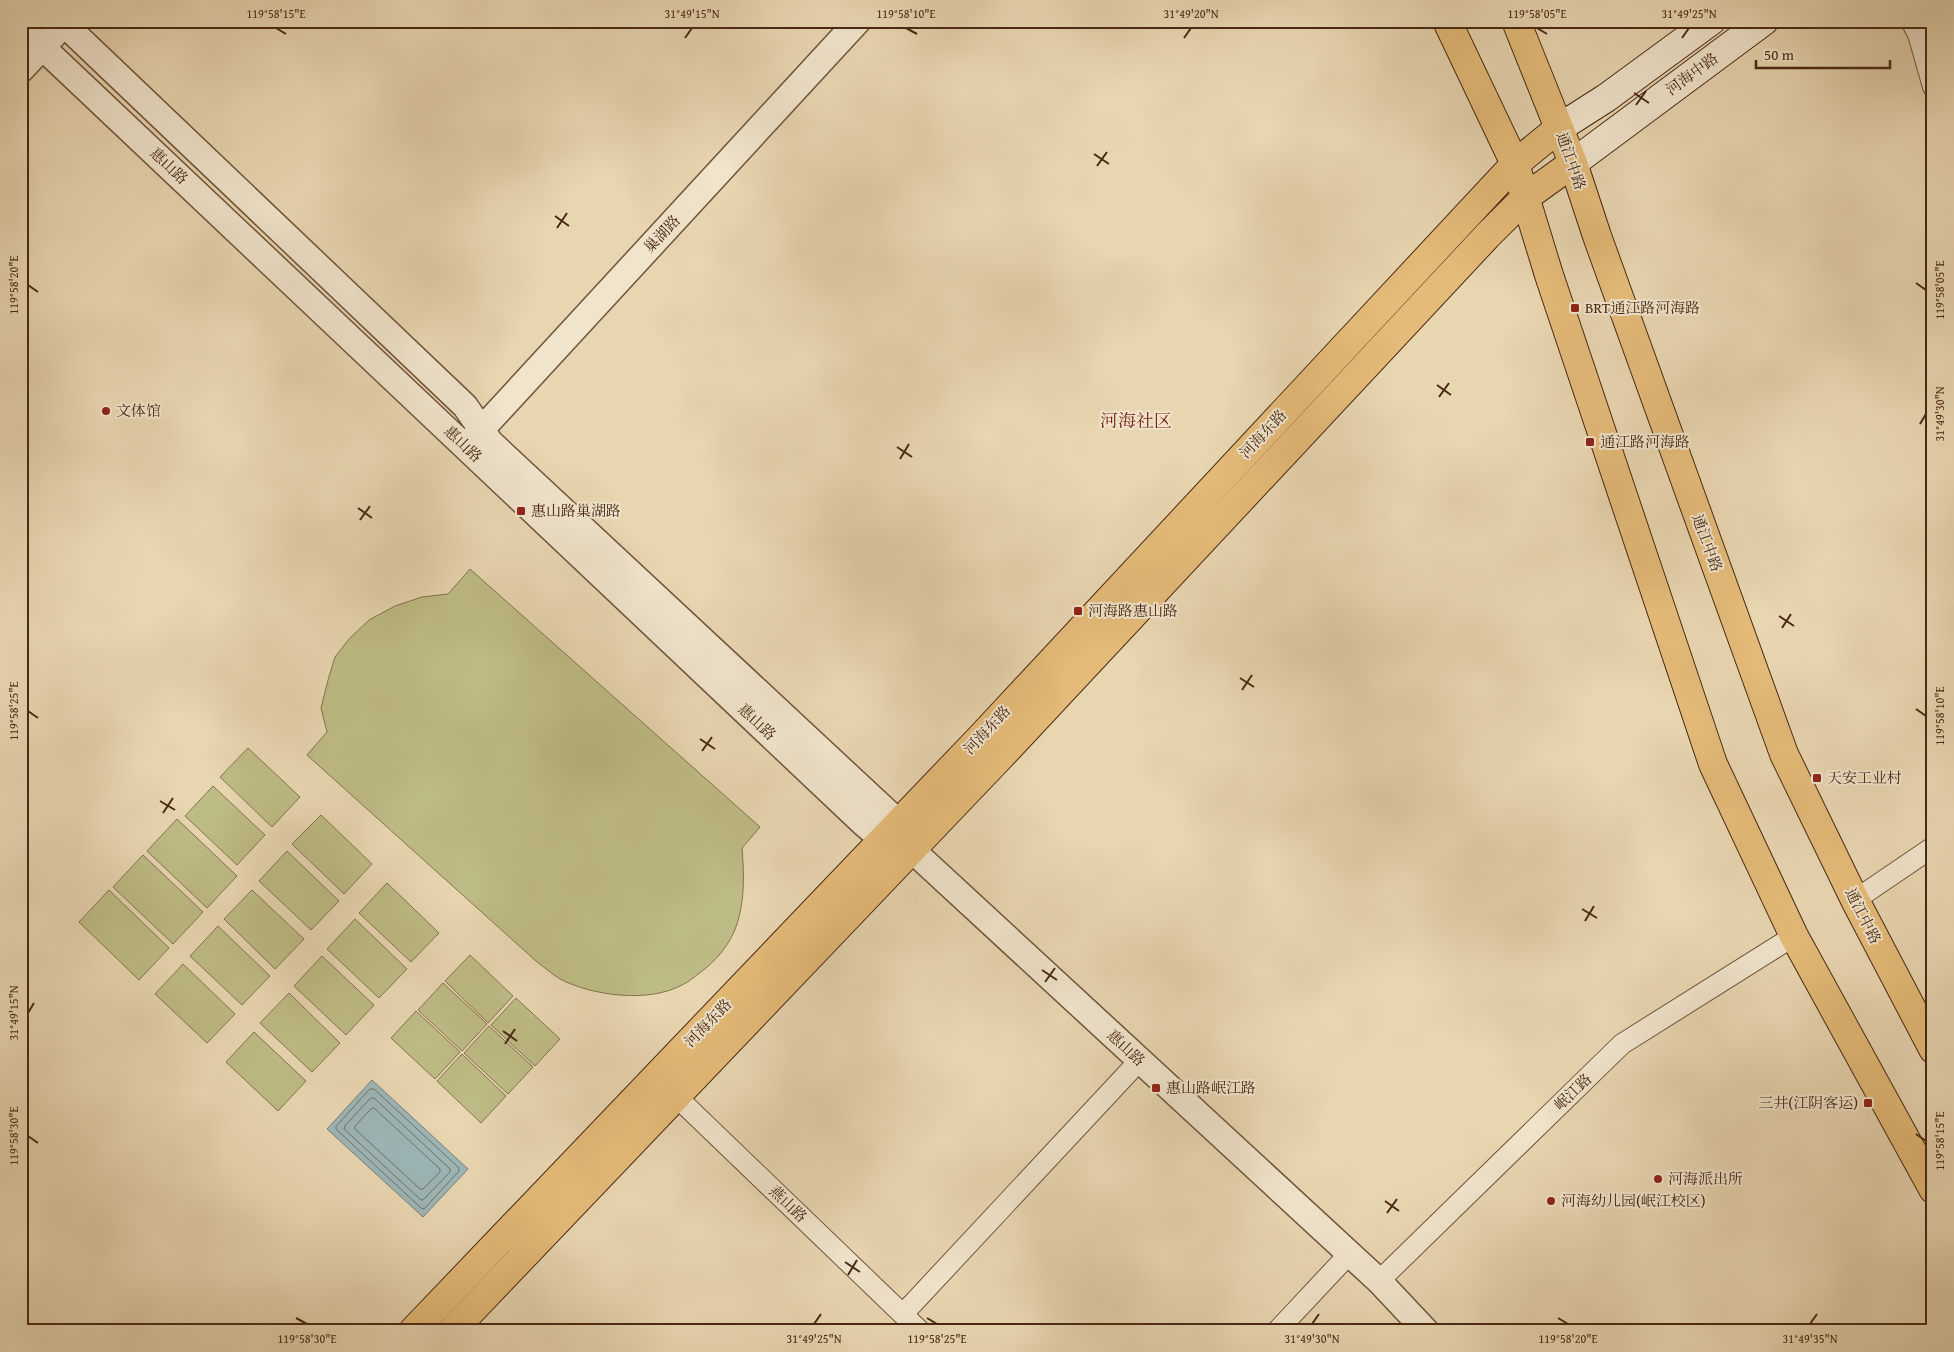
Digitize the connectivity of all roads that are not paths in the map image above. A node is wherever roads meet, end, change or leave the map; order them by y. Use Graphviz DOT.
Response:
graph roads {
  1 [pos="858,21"];
  2 [pos="1447,21"];
  3 [pos="1516,21"];
  4 [pos="1711,21"];
  5 [pos="1764,21"];
  6 [pos="1911,21"];
  7 [pos="64,22"];
  8 [pos="21,27"];
  9 [pos="43,47"];
  10 [pos="21,70"];
  11 [pos="1933,87"];
  12 [pos="1559,128"];
  13 [pos="1573,163"];
  14 [pos="1515,164"];
  15 [pos="1526,196"];
  16 [pos="473,439"];
  17 [pos="891,831"];
  18 [pos="1933,847"];
  19 [pos="912,850"];
  20 [pos="1855,900"];
  21 [pos="1794,936"];
  22 [pos="1933,1049"];
  23 [pos="1140,1060"];
  24 [pos="656,1077"];
  25 [pos="676,1097"];
  26 [pos="1933,1189"];
  27 [pos="1349,1254"];
  28 [pos="1379,1281"];
  29 [pos="902,1314"];
  30 [pos="413,1331"];
  31 [pos="452,1331"];
  32 [pos="920,1331"];
  33 [pos="1277,1331"];
  34 [pos="1426,1331"];
  1 -- 16 [label="street, 巢湖路"];
  2 -- 14 [label="main road"];
  3 -- 12 [label="main road, 通江中路"];
  4 -- 12 [label="main road, 河海中路"];
  5 -- 13 [label="main road, 河海中路"];
  6 -- 11 [label="street"];
  7 -- 9 [label="street"];
  7 -- 16 [label="street, 惠山路"];
  8 -- 9 [label="street, 惠山路"];
  9 -- 10 [label="street"];
  9 -- 16 [label="street, 惠山路"];
  12 -- 13 [label="main road, 通江中路"];
  12 -- 14 [label="main road, 河海东路"];
  13 -- 15 [label="main road, 河海东路"];
  13 -- 20 [label="main road, 通江中路"];
  14 -- 15 [label="main road"];
  14 -- 17 [label="main road, 河海东路"];
  15 -- 19 [label="main road, 河海东路"];
  15 -- 21 [label="main road"];
  16 -- 17 [label="street, 惠山路"];
  17 -- 19 [label="street, 惠山路"];
  17 -- 24 [label="main road, 河海东路"];
  18 -- 20 [label="street"];
  19 -- 23 [label="street, 惠山路"];
  19 -- 25 [label="main road, 河海东路"];
  20 -- 22 [label="main road, 通江中路"];
  21 -- 26 [label="main road"];
  21 -- 28 [label="street, 岷江路"];
  23 -- 27 [label="street, 惠山路"];
  23 -- 29 [label="street"];
  24 -- 25 [label="street, 燕山路"];
  24 -- 30 [label="main road, 河海东路"];
  25 -- 29 [label="street, 燕山路"];
  25 -- 31 [label="main road, 河海东路"];
  27 -- 28 [label="street, 惠山路"];
  27 -- 33 [label="street"];
  28 -- 34 [label="street, 惠山路"];
  29 -- 32 [label="street, 燕山路"];
}
